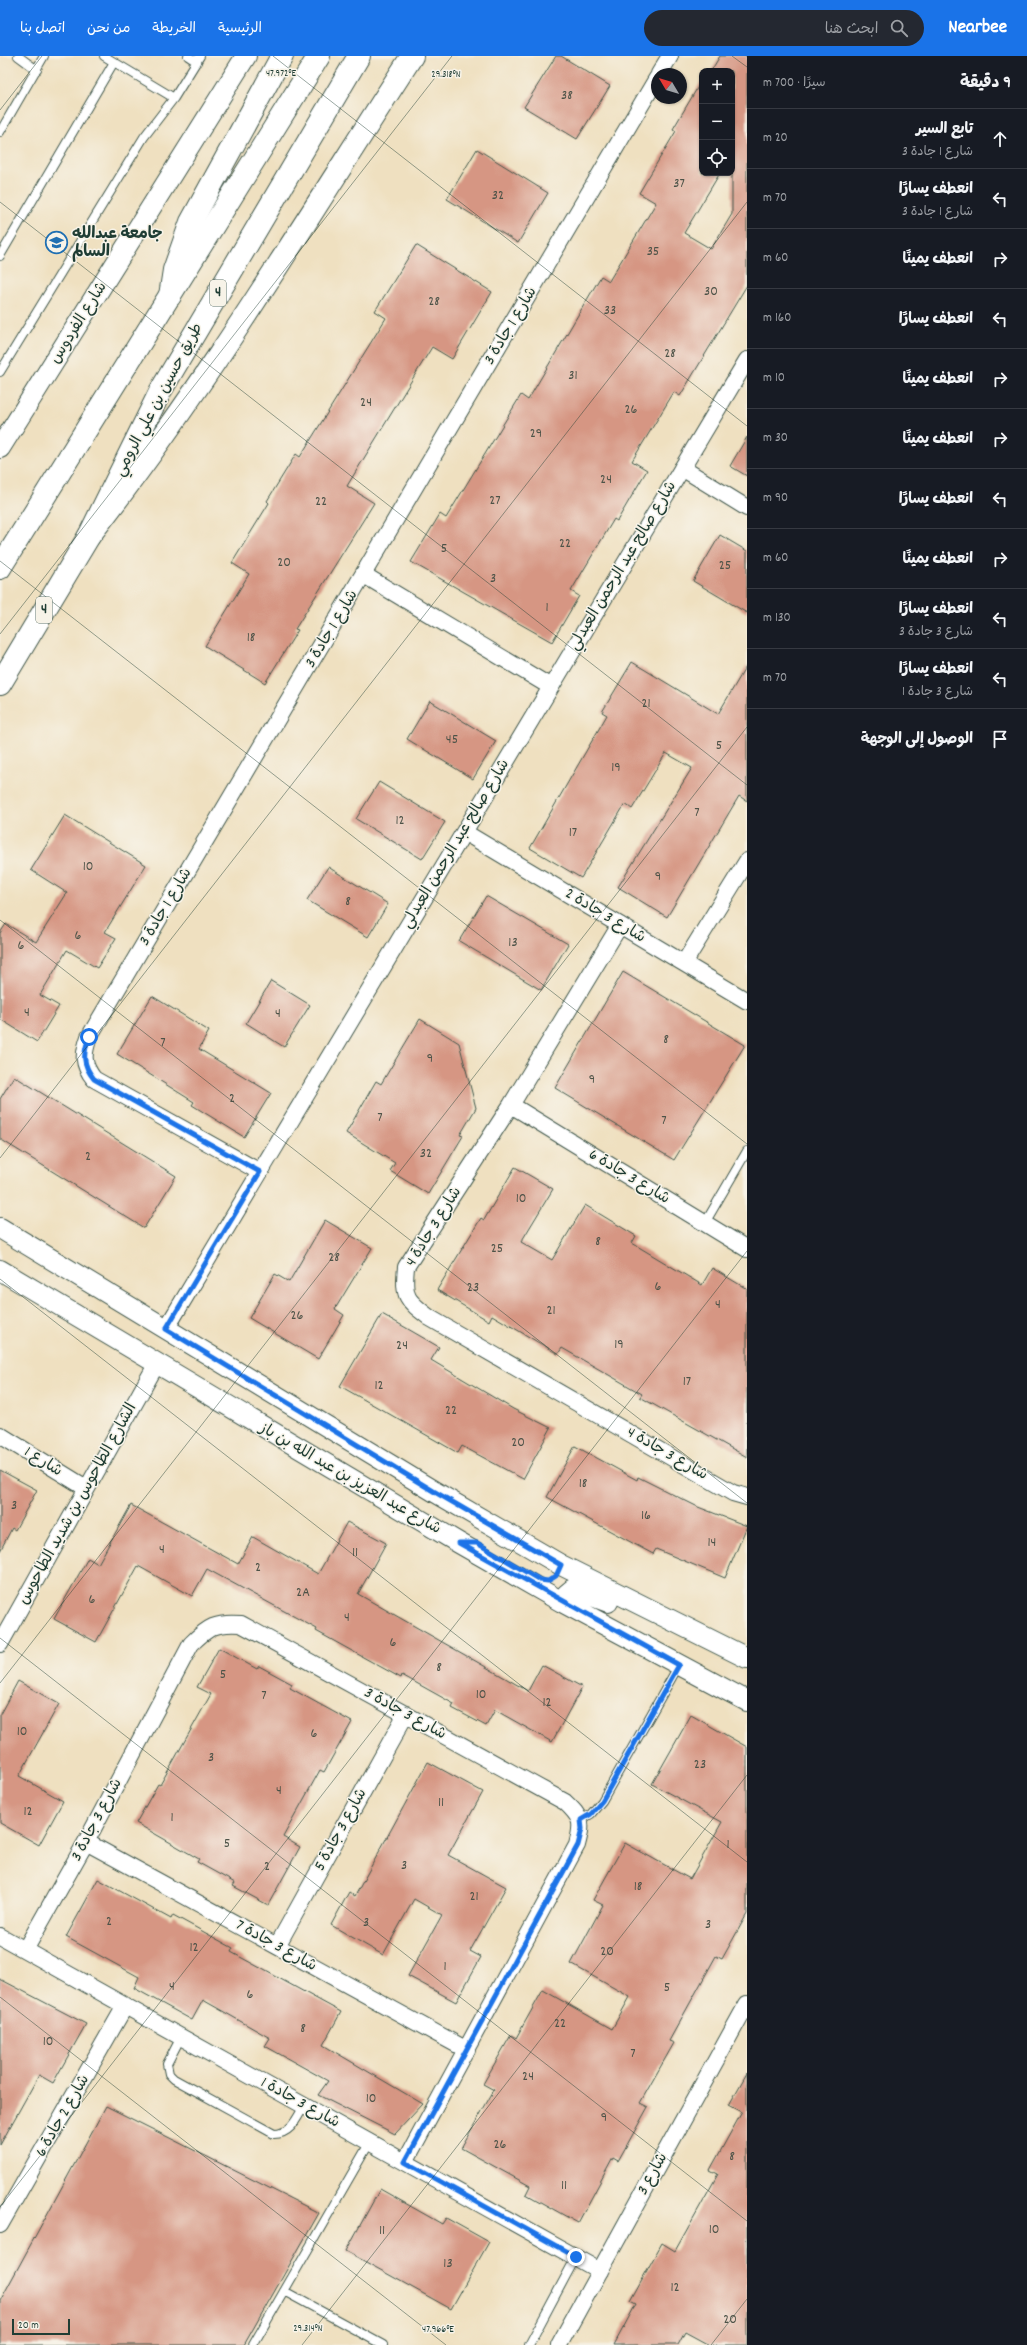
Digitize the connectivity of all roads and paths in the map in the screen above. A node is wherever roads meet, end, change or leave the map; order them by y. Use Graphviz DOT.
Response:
graph roads {
  1 [pos="18,56"];
  2 [pos="44,56"];
  3 [pos="104,56"];
  4 [pos="188,56"];
  5 [pos="246,56"];
  6 [pos="282,56"];
  7 [pos="319,56"];
  8 [pos="359,56"];
  9 [pos="412,56"];
  10 [pos="670,56"];
  11 [pos="198,59"];
  12 [pos="114,62"];
  13 [pos="663,68"];
  14 [pos="37,70"];
  15 [pos="651,88"];
  16 [pos="174,98"];
  17 [pos="0,132"];
  18 [pos="0,256"];
  19 [pos="170,296"];
  20 [pos="747,360"];
  21 [pos="0,372"];
  22 [pos="0,448"];
  23 [pos="682,468"];
  24 [pos="747,508"];
  25 [pos="88,536"];
  26 [pos="0,568"];
  27 [pos="364,575"];
  28 [pos="0,684"];
  29 [pos="551,686"];
  30 [pos="464,832"];
  31 [pos="747,861"];
  32 [pos="620,925"];
  33 [pos="684,963"];
  34 [pos="747,1000"];
  35 [pos="511,1105"];
  36 [pos="747,1151"];
  37 [pos="260,1172"];
  38 [pos="705,1223"];
  39 [pos="0,1228"];
  40 [pos="747,1249"];
  41 [pos="0,1270"];
  42 [pos="166,1329"];
  43 [pos="156,1364"];
  44 [pos="0,1435"];
  45 [pos="86,1488"];
  46 [pos="747,1497"];
  47 [pos="459,1543"];
  48 [pos="561,1565"];
  49 [pos="562,1602"];
  50 [pos="685,1627"];
  51 [pos="0,1644"];
  52 [pos="747,1658"];
  53 [pos="679,1665"];
  54 [pos="747,1701"];
  55 [pos="406,1714"];
  56 [pos="581,1820"];
  57 [pos="86,1842"];
  58 [pos="0,1936"];
  59 [pos="277,1946"];
  60 [pos="25,1950"];
  61 [pos="747,2004"];
  62 [pos="125,2006"];
  63 [pos="181,2037"];
  64 [pos="466,2050"];
  65 [pos="304,2106"];
  66 [pos="370,2142"];
  67 [pos="405,2162"];
  68 [pos="0,2225"];
  69 [pos="576,2257"];
  70 [pos="600,2271"];
  71 [pos="284,2291"];
  72 [pos="253,2345"];
  73 [pos="383,2345"];
  74 [pos="529,2345"];
  75 [pos="559,2345"];
  1 -- 14 [label="lane"];
  2 -- 14 [label="lane"];
  3 -- 12 [label="lane"];
  4 -- 11 [label="lane"];
  5 -- 22 [label="street, شارع الفردوس"];
  6 -- 19 [label="highway"];
  7 -- 19 [label="highway"];
  8 -- 25 [label="highway, طريق حسين بن علي الرومي / 4"];
  9 -- 25 [label="highway"];
  10 -- 13 [label="street"];
  11 -- 16 [label="lane"];
  12 -- 16 [label="lane"];
  12 -- 18 [label="lane"];
  14 -- 17 [label="lane"];
  15 -- 27 [label="street, شارع 1 جادة 3"];
  16 -- 21 [label="lane"];
  19 -- 26 [label="highway"];
  20 -- 23 [label="street, شارع صالح عبد الرحمن العبدلي"];
  23 -- 24 [label="street"];
  23 -- 29 [label="street, شارع صالح عبد الرحمن العبدلي"];
  25 -- 28 [label="highway, طريق حسين بن علي الرومي / 4"];
  27 -- 29 [label="street, شارع 1 جادة 3"];
  27 -- 37 [label="street, شارع 1 جادة 3"];
  29 -- 30 [label="street, شارع صالح عبد الرحمن العبدلي"];
  30 -- 32 [label="street, شارع 3 جادة 2"];
  30 -- 37 [label="street, شارع صالح عبد الرحمن العبدلي"];
  31 -- 33 [label="street"];
  32 -- 33 [label="street, شارع 3 جادة 2"];
  32 -- 35 [label="street, شارع 3 جادة 4"];
  33 -- 34 [label="street, شارع 3 جادة 2"];
  35 -- 38 [label="street, شارع 3 جادة 6"];
  35 -- 46 [label="street, شارع 3 جادة 4"];
  36 -- 38 [label="lane"];
  37 -- 42 [label="street, شارع صالح عبد الرحمن العبدلي"];
  38 -- 40 [label="street, شارع 3 جادة 6"];
  39 -- 42 [label="street, شارع عبد العزيز بن عبد الله بن باز"];
  41 -- 43 [label="street, شارع عبد العزيز بن عبد الله بن باز"];
  42 -- 48 [label="street, شارع عبد العزيز بن عبد الله بن باز"];
  43 -- 45 [label="street, الشارع الطاحوس بن شديد الطاحوس"];
  43 -- 47 [label="street, شارع عبد العزيز بن عبد الله بن باز"];
  44 -- 45 [label="street, شارع 1"];
  45 -- 51 [label="street, الشارع الطاحوس بن شديد الطاحوس"];
  47 -- 48 [label="street"];
  47 -- 49 [label="street, شارع عبد العزيز بن عبد الله بن باز"];
  48 -- 50 [label="street, شارع عبد العزيز بن عبد الله بن باز"];
  49 -- 50 [label="street"];
  49 -- 53 [label="street, شارع عبد العزيز بن عبد الله بن باز"];
  50 -- 52 [label="street, شارع عبد العزيز بن عبد الله بن باز"];
  53 -- 54 [label="street, شارع عبد العزيز بن عبد الله بن باز"];
  53 -- 56 [label="lane"];
  55 -- 56 [label="street, شارع 3 جادة 3"];
  55 -- 57 [label="street, شارع 3 جادة 3"];
  55 -- 59 [label="street, شارع 3 جادة 5"];
  56 -- 64 [label="street"];
  57 -- 59 [label="street, شارع 3 جادة 7"];
  57 -- 60 [label="street, شارع 3 جادة 3"];
  58 -- 60 [label="street, شارع 3 جادة 1"];
  59 -- 64 [label="street, شارع 3 جادة 7"];
  60 -- 62 [label="street, شارع 3 جادة 1"];
  61 -- 70 [label="street, شارع 3"];
  62 -- 63 [label="street, شارع 3 جادة 1"];
  62 -- 68 [label="street, شارع 2 جادة 6"];
  63 -- 65 [label="street, شارع 3 جادة 1"];
  63 -- 65 [label="lane"];
  64 -- 67 [label="street"];
  65 -- 66 [label="street, شارع 3 جادة 1"];
  66 -- 67 [label="street, شارع 3 جادة 1"];
  66 -- 71 [label="lane"];
  67 -- 69 [label="street, شارع 3 جادة 1"];
  69 -- 70 [label="street, شارع 3 جادة 1"];
  69 -- 74 [label="lane"];
  70 -- 75 [label="street, شارع 3"];
  71 -- 72 [label="lane"];
  71 -- 73 [label="lane"];
}
